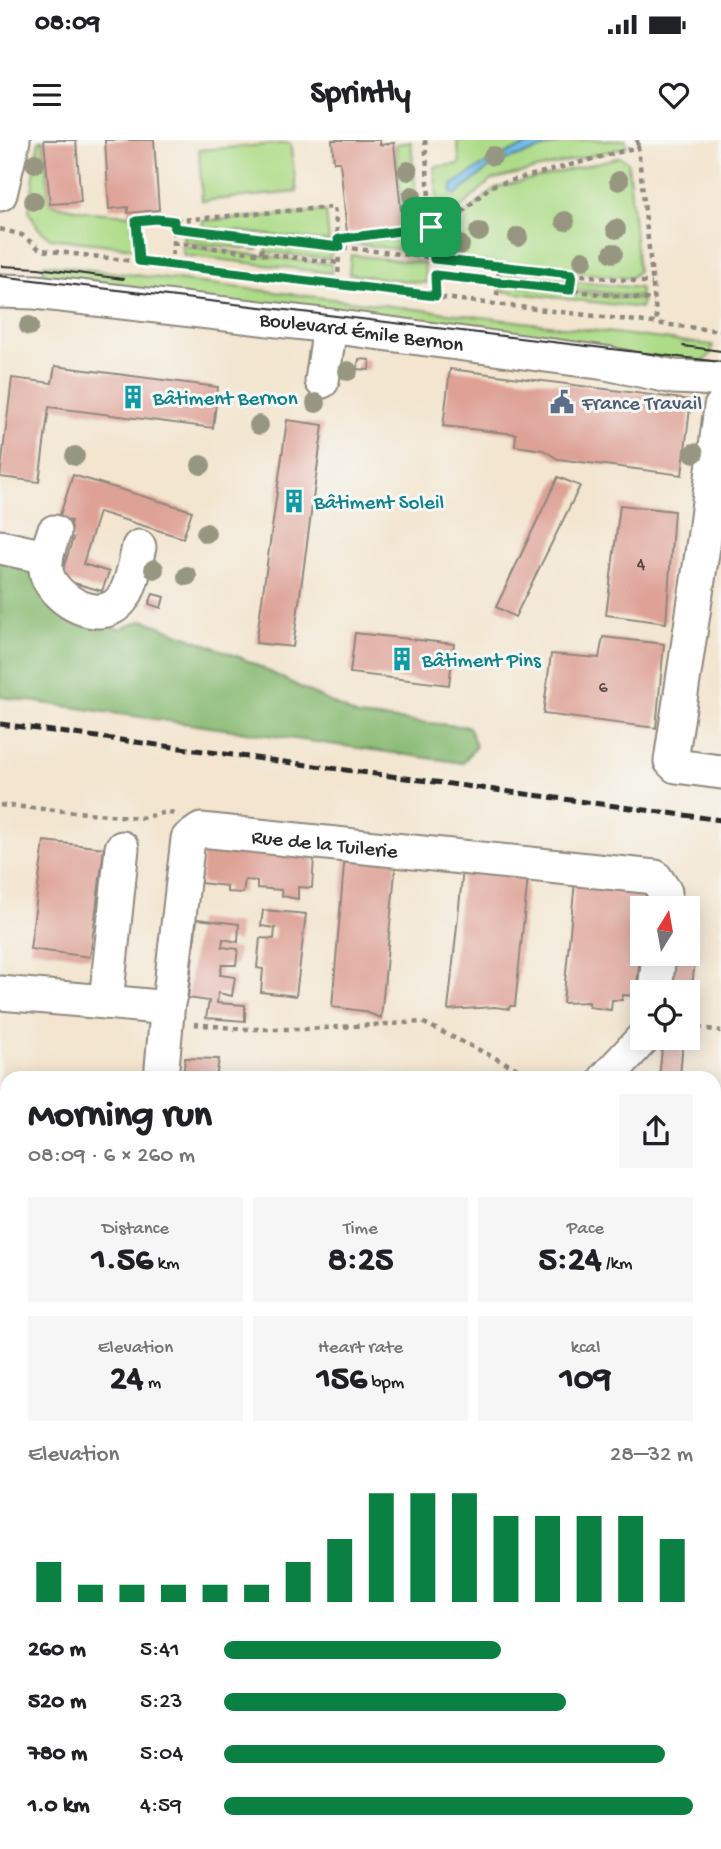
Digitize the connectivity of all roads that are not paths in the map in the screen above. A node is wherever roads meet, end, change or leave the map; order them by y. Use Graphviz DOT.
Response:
graph roads {
  1 [pos="13,140"];
  2 [pos="0,194"];
  3 [pos="0,291"];
  4 [pos="331,326"];
  5 [pos="721,379"];
  6 [pos="322,381"];
  7 [pos="721,407"];
  8 [pos="0,547"];
  9 [pos="139,547"];
  10 [pos="721,772"];
  11 [pos="122,848"];
  12 [pos="664,896"];
  13 [pos="0,993"];
  14 [pos="106,1002"];
  15 [pos="167,1012"];
  16 [pos="632,1050"];
  17 [pos="162,1071"];
  18 [pos="612,1071"];
  1 -- 2 [label="street"];
  3 -- 4 [label="street, Boulevard Émile Bernon"];
  4 -- 5 [label="street, Boulevard Émile Bernon"];
  4 -- 6 [label="street"];
  7 -- 10 [label="street"];
  8 -- 9 [label="street"];
  11 -- 14 [label="street"];
  12 -- 15 [label="street, Rue de la Tuilerie"];
  13 -- 14 [label="street"];
  14 -- 15 [label="street"];
  15 -- 17 [label="street"];
  16 -- 18 [label="street"];
}
